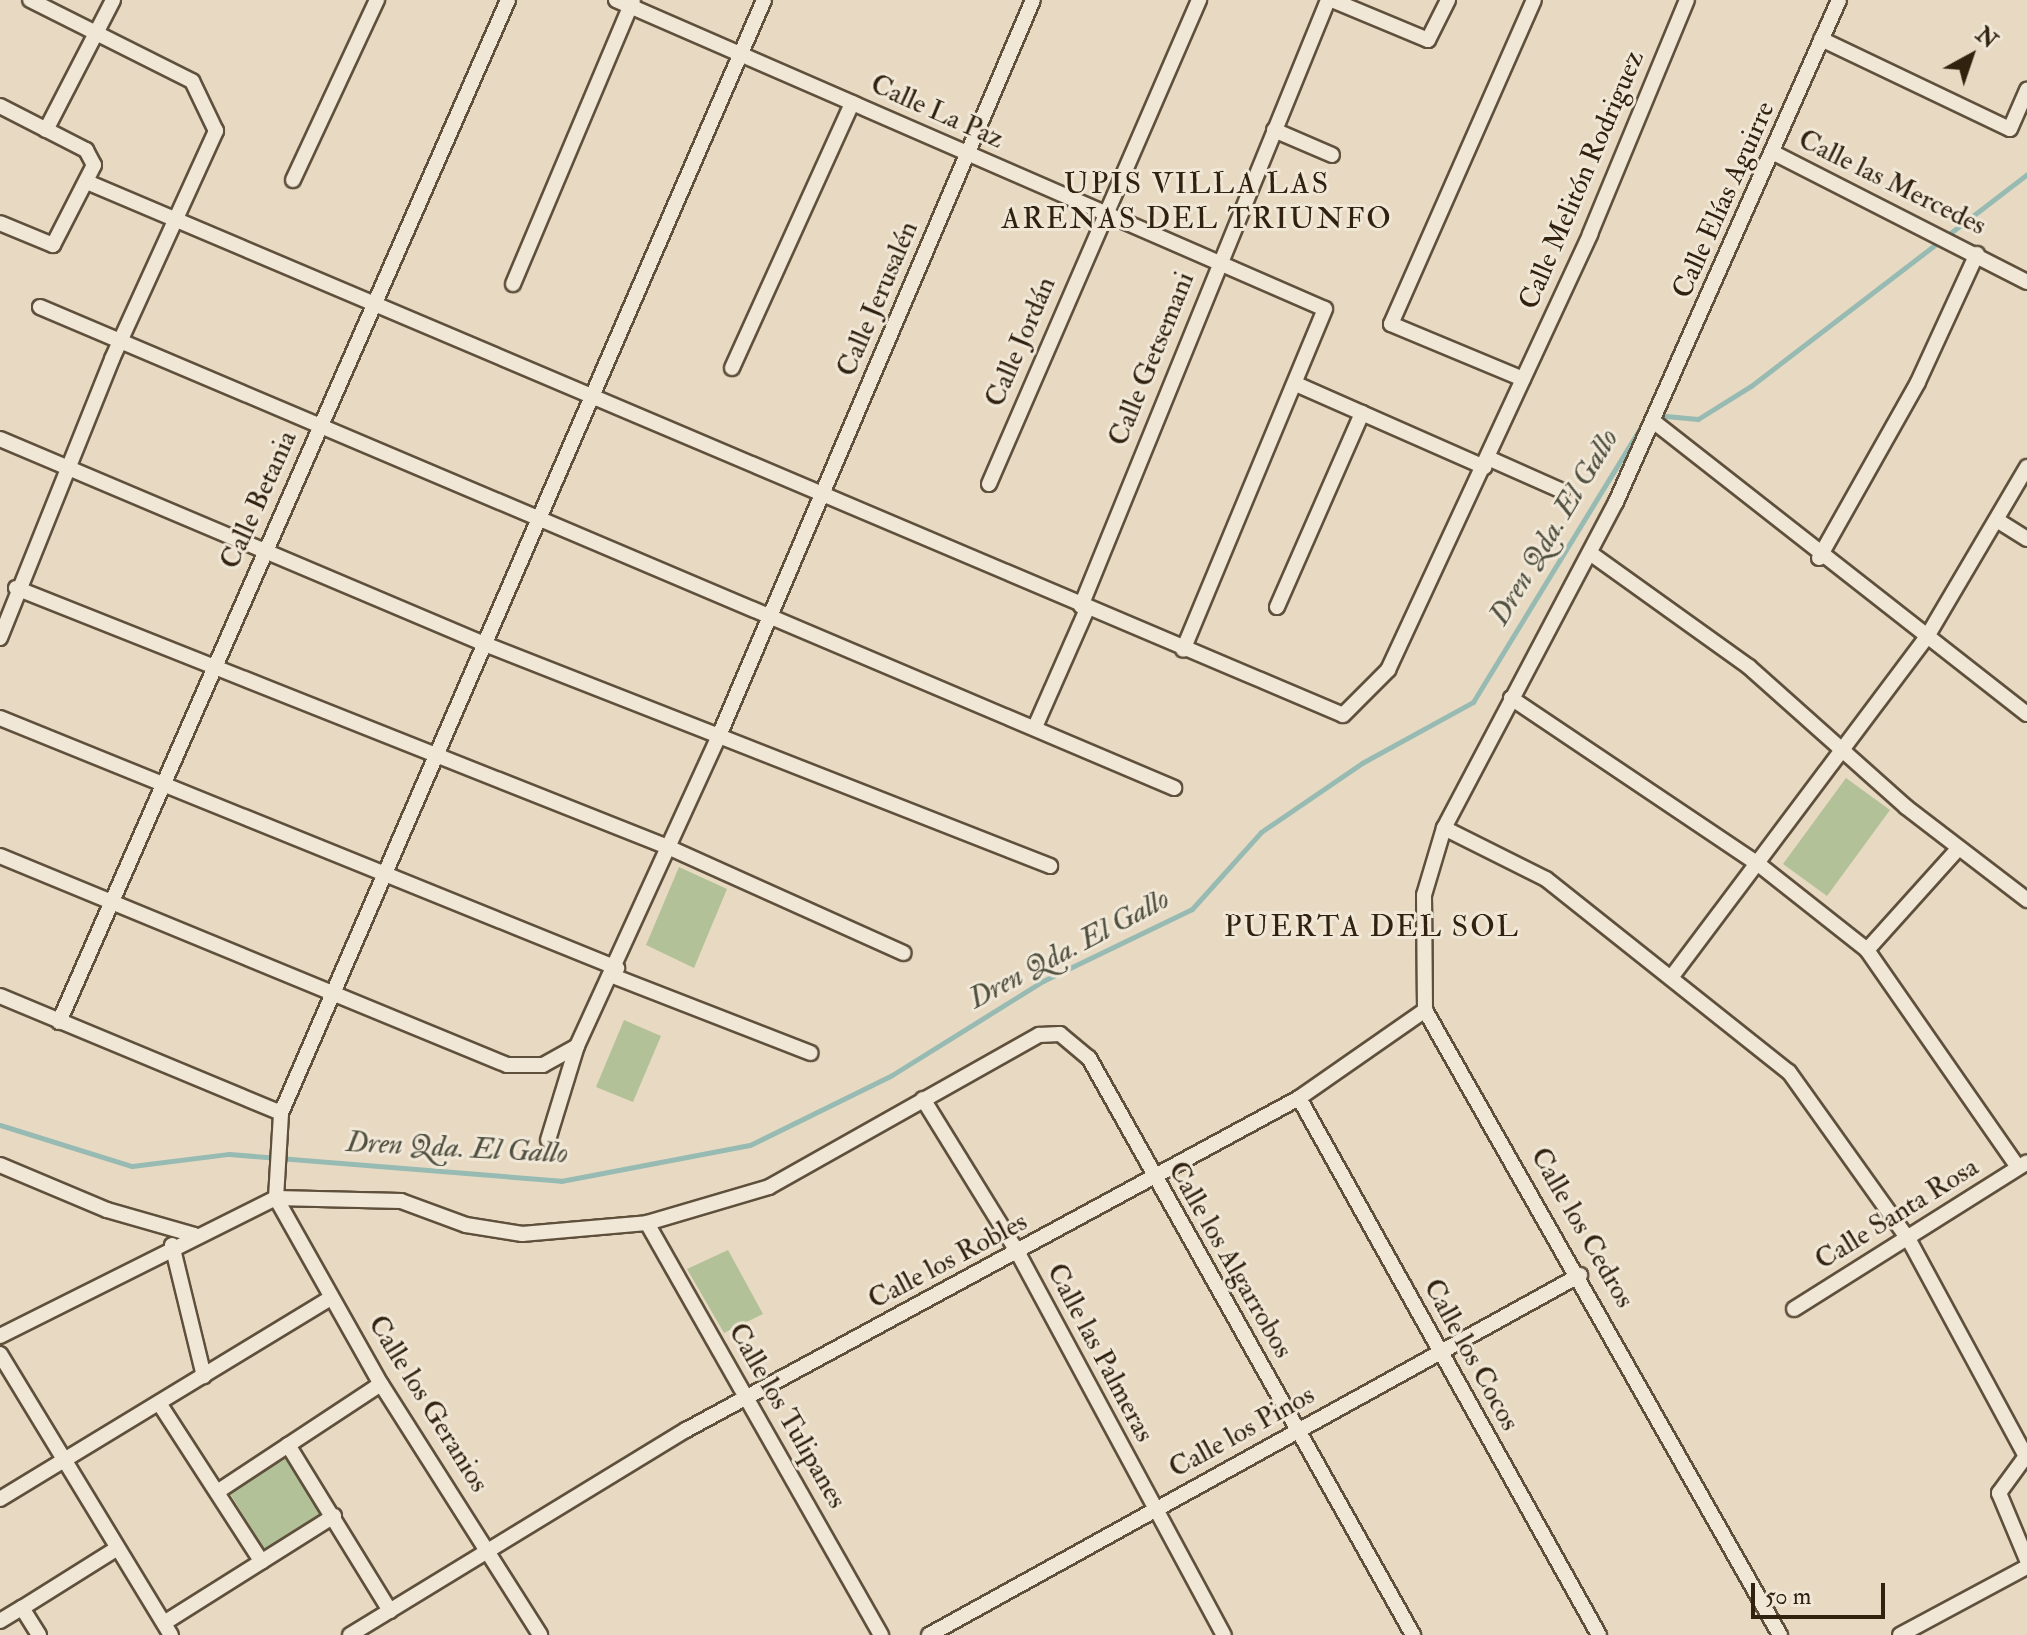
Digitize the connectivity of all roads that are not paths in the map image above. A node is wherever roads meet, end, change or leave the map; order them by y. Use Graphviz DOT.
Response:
graph roads {
  1 [pos="30,0"];
  2 [pos="113,0"];
  3 [pos="377,0"];
  4 [pos="508,0"];
  5 [pos="764,0"];
  6 [pos="1033,0"];
  7 [pos="1199,0"];
  8 [pos="1330,0"];
  9 [pos="1448,0"];
  10 [pos="1534,0"];
  11 [pos="1687,0"];
  12 [pos="1839,0"];
  13 [pos="626,2"];
  14 [pos="95,35"];
  15 [pos="1821,39"];
  16 [pos="740,54"];
  17 [pos="2027,90"];
  18 [pos="852,103"];
  19 [pos="0,106"];
  20 [pos="46,130"];
  21 [pos="1274,130"];
  22 [pos="1774,153"];
  23 [pos="969,154"];
  24 [pos="1332,155"];
  25 [pos="293,180"];
  26 [pos="87,182"];
  27 [pos="1104,213"];
  28 [pos="0,223"];
  29 [pos="175,223"];
  30 [pos="1977,254"];
  31 [pos="1218,264"];
  32 [pos="2027,282"];
  33 [pos="513,284"];
  34 [pos="40,307"];
  35 [pos="371,308"];
  36 [pos="121,341"];
  37 [pos="732,368"];
  38 [pos="1523,379"];
  39 [pos="1296,384"];
  40 [pos="592,401"];
  41 [pos="1362,413"];
  42 [pos="1653,421"];
  43 [pos="320,426"];
  44 [pos="0,439"];
  45 [pos="1486,463"];
  46 [pos="2027,467"];
  47 [pos="72,470"];
  48 [pos="989,484"];
  49 [pos="1562,491"];
  50 [pos="821,498"];
  51 [pos="541,520"];
  52 [pos="2000,522"];
  53 [pos="2027,539"];
  54 [pos="265,551"];
  55 [pos="1590,553"];
  56 [pos="1819,558"];
  57 [pos="19,589"];
  58 [pos="1084,607"];
  59 [pos="1277,607"];
  60 [pos="770,618"];
  61 [pos="1928,635"];
  62 [pos="0,638"];
  63 [pos="487,645"];
  64 [pos="1183,650"];
  65 [pos="214,667"];
  66 [pos="1511,698"];
  67 [pos="2027,714"];
  68 [pos="0,718"];
  69 [pos="1035,727"];
  70 [pos="718,738"];
  71 [pos="1838,749"];
  72 [pos="438,760"];
  73 [pos="163,785"];
  74 [pos="1174,788"];
  75 [pos="1444,828"];
  76 [pos="670,848"];
  77 [pos="1959,848"];
  78 [pos="0,856"];
  79 [pos="1757,863"];
  80 [pos="1050,866"];
  81 [pos="388,876"];
  82 [pos="2027,900"];
  83 [pos="111,903"];
  84 [pos="1867,950"];
  85 [pos="904,953"];
  86 [pos="615,972"];
  87 [pos="1673,975"];
  88 [pos="335,995"];
  89 [pos="0,996"];
  90 [pos="1425,1010"];
  91 [pos="59,1022"];
  92 [pos="577,1046"];
  93 [pos="810,1053"];
  94 [pos="1299,1098"];
  95 [pos="923,1099"];
  96 [pos="281,1113"];
  97 [pos="548,1140"];
  98 [pos="2022,1164"];
  99 [pos="0,1165"];
  100 [pos="1153,1180"];
  101 [pos="276,1198"];
  102 [pos="647,1223"];
  103 [pos="194,1235"];
  104 [pos="1909,1240"];
  105 [pos="172,1245"];
  106 [pos="1018,1253"];
  107 [pos="1580,1275"];
  108 [pos="331,1298"];
  109 [pos="1794,1309"];
  110 [pos="0,1336"];
  111 [pos="1439,1352"];
  112 [pos="0,1354"];
  113 [pos="204,1376"];
  114 [pos="381,1384"];
  115 [pos="746,1397"];
  116 [pos="159,1403"];
  117 [pos="1299,1431"];
  118 [pos="288,1445"];
  119 [pos="63,1460"];
  120 [pos="217,1492"];
  121 [pos="0,1499"];
  122 [pos="1153,1511"];
  123 [pos="334,1516"];
  124 [pos="488,1547"];
  125 [pos="116,1549"];
  126 [pos="2027,1560"];
  127 [pos="262,1562"];
  128 [pos="2027,1567"];
  129 [pos="22,1608"];
  130 [pos="390,1611"];
  131 [pos="0,1621"];
  132 [pos="168,1629"];
  133 [pos="39,1635"];
  134 [pos="350,1635"];
  135 [pos="540,1635"];
  136 [pos="881,1635"];
  137 [pos="929,1635"];
  138 [pos="1224,1635"];
  139 [pos="1413,1635"];
  140 [pos="1599,1635"];
  141 [pos="1780,1635"];
  142 [pos="1900,1635"];
  1 -- 14 [label="street"];
  2 -- 14 [label="street"];
  3 -- 25 [label="street"];
  4 -- 35 [label="street, Calle Betania"];
  5 -- 16 [label="street"];
  6 -- 23 [label="street, Calle Jerusalén"];
  7 -- 27 [label="street, Calle Jordán"];
  8 -- 9 [label="street"];
  8 -- 21 [label="street, Calle Getsemani"];
  10 -- 38 [label="street"];
  11 -- 38 [label="street, Calle Melitón Rodriguez"];
  12 -- 15 [label="street, Calle Elías Aguirre"];
  13 -- 16 [label="street, Calle La Paz"];
  13 -- 33 [label="street"];
  14 -- 20 [label="street"];
  14 -- 29 [label="street"];
  15 -- 17 [label="street"];
  15 -- 22 [label="street, Calle Elías Aguirre"];
  16 -- 18 [label="street, Calle La Paz"];
  16 -- 40 [label="street"];
  18 -- 23 [label="street, Calle La Paz"];
  18 -- 37 [label="street"];
  19 -- 20 [label="street"];
  20 -- 26 [label="street"];
  21 -- 24 [label="street"];
  21 -- 31 [label="street, Calle Getsemani"];
  22 -- 30 [label="street, Calle las Mercedes"];
  22 -- 42 [label="street, Calle Elías Aguirre"];
  23 -- 27 [label="street, Calle La Paz"];
  23 -- 50 [label="street, Calle Jerusalén"];
  26 -- 28 [label="street"];
  26 -- 29 [label="street"];
  27 -- 31 [label="street, Calle La Paz"];
  27 -- 48 [label="street, Calle Jordán"];
  29 -- 35 [label="street"];
  29 -- 36 [label="street"];
  30 -- 32 [label="street, Calle las Mercedes"];
  30 -- 56 [label="street"];
  31 -- 39 [label="street, Calle La Paz"];
  31 -- 58 [label="street, Calle Getsemani"];
  34 -- 36 [label="street"];
  35 -- 40 [label="street"];
  35 -- 43 [label="street, Calle Betania"];
  36 -- 43 [label="street"];
  36 -- 47 [label="street"];
  38 -- 45 [label="street, Calle Melitón Rodriguez"];
  39 -- 41 [label="street"];
  39 -- 64 [label="street"];
  40 -- 50 [label="street"];
  40 -- 51 [label="street"];
  41 -- 45 [label="street"];
  41 -- 59 [label="street"];
  42 -- 55 [label="street, Calle Elías Aguirre"];
  42 -- 56 [label="street"];
  43 -- 51 [label="street"];
  43 -- 54 [label="street, Calle Betania"];
  44 -- 47 [label="street"];
  45 -- 49 [label="street"];
  45 -- 64 [label="street, Calle Melitón Rodriguez"];
  46 -- 52 [label="street"];
  47 -- 54 [label="street"];
  47 -- 57 [label="street"];
  50 -- 58 [label="street"];
  50 -- 60 [label="street, Calle Jerusalén"];
  51 -- 60 [label="street"];
  51 -- 63 [label="street"];
  52 -- 53 [label="street"];
  52 -- 61 [label="street"];
  54 -- 63 [label="street"];
  54 -- 65 [label="street, Calle Betania"];
  55 -- 66 [label="street, Calle los Cedros"];
  55 -- 71 [label="street"];
  56 -- 61 [label="street"];
  57 -- 62 [label="street"];
  57 -- 65 [label="street"];
  58 -- 64 [label="street"];
  58 -- 69 [label="street, Calle Getsemani"];
  60 -- 69 [label="street"];
  60 -- 70 [label="street, Calle Jerusalén"];
  61 -- 67 [label="street"];
  61 -- 71 [label="street"];
  63 -- 70 [label="street"];
  63 -- 72 [label="street"];
  65 -- 72 [label="street"];
  65 -- 73 [label="street, Calle Betania"];
  66 -- 75 [label="street, Calle los Cedros"];
  66 -- 79 [label="street"];
  68 -- 73 [label="street"];
  69 -- 74 [label="street"];
  70 -- 76 [label="street, Calle Jerusalén"];
  70 -- 80 [label="street"];
  71 -- 77 [label="street"];
  71 -- 79 [label="street"];
  72 -- 76 [label="street"];
  72 -- 81 [label="street"];
  73 -- 81 [label="street"];
  73 -- 83 [label="street, Calle Betania"];
  75 -- 87 [label="street"];
  75 -- 90 [label="street, Calle los Cedros"];
  76 -- 85 [label="street"];
  76 -- 86 [label="street, Calle Jerusalén"];
  77 -- 82 [label="street"];
  77 -- 84 [label="street"];
  78 -- 83 [label="street"];
  79 -- 84 [label="street"];
  79 -- 87 [label="street"];
  81 -- 86 [label="street"];
  81 -- 88 [label="street"];
  83 -- 88 [label="street"];
  83 -- 91 [label="street, Calle Betania"];
  84 -- 98 [label="street"];
  86 -- 92 [label="street, Calle Jerusalén"];
  86 -- 93 [label="street"];
  87 -- 104 [label="street"];
  88 -- 92 [label="street"];
  88 -- 96 [label="street"];
  89 -- 91 [label="street"];
  90 -- 94 [label="street, Calle los Robles"];
  90 -- 107 [label="street, Calle los Cedros"];
  91 -- 96 [label="street"];
  92 -- 97 [label="street, Calle Jerusalén"];
  94 -- 100 [label="street, Calle los Robles"];
  94 -- 111 [label="street, Calle los Cocos"];
  95 -- 100 [label="street, Calle los Algarrobos"];
  95 -- 102 [label="street"];
  95 -- 106 [label="street, Calle las Palmeras"];
  96 -- 101 [label="street"];
  98 -- 104 [label="street, Calle Santa Rosa"];
  99 -- 103 [label="street"];
  100 -- 106 [label="street, Calle los Robles"];
  100 -- 117 [label="street, Calle los Algarrobos"];
  101 -- 102 [label="street"];
  101 -- 103 [label="street"];
  101 -- 108 [label="street, Calle los Geranios"];
  102 -- 115 [label="street, Calle los Tulipanes"];
  103 -- 105 [label="street"];
  104 -- 109 [label="street, Calle Santa Rosa"];
  104 -- 126 [label="street"];
  105 -- 110 [label="street"];
  105 -- 113 [label="street"];
  106 -- 115 [label="street, Calle los Robles"];
  106 -- 122 [label="street, Calle las Palmeras"];
  107 -- 111 [label="street, Calle los Pinos"];
  107 -- 141 [label="street, Calle los Cedros"];
  108 -- 113 [label="street"];
  108 -- 114 [label="street, Calle los Geranios"];
  111 -- 117 [label="street, Calle los Pinos"];
  111 -- 140 [label="street, Calle los Cocos"];
  112 -- 119 [label="street"];
  113 -- 116 [label="street"];
  114 -- 118 [label="street"];
  114 -- 124 [label="street, Calle los Geranios"];
  115 -- 124 [label="street, Calle los Robles"];
  115 -- 136 [label="street, Calle los Tulipanes"];
  116 -- 119 [label="street"];
  116 -- 120 [label="street"];
  117 -- 122 [label="street, Calle los Pinos"];
  117 -- 139 [label="street, Calle los Algarrobos"];
  118 -- 120 [label="street"];
  118 -- 123 [label="street"];
  119 -- 121 [label="street"];
  119 -- 125 [label="street"];
  120 -- 127 [label="street"];
  122 -- 137 [label="street, Calle los Pinos"];
  122 -- 138 [label="street, Calle las Palmeras"];
  123 -- 127 [label="street"];
  123 -- 130 [label="street"];
  124 -- 130 [label="street, Calle los Robles"];
  124 -- 135 [label="street, Calle los Geranios"];
  125 -- 129 [label="street"];
  125 -- 132 [label="street"];
  127 -- 132 [label="street"];
  128 -- 142 [label="street"];
  129 -- 131 [label="street"];
  129 -- 133 [label="street"];
  130 -- 134 [label="street, Calle los Robles"];
}
